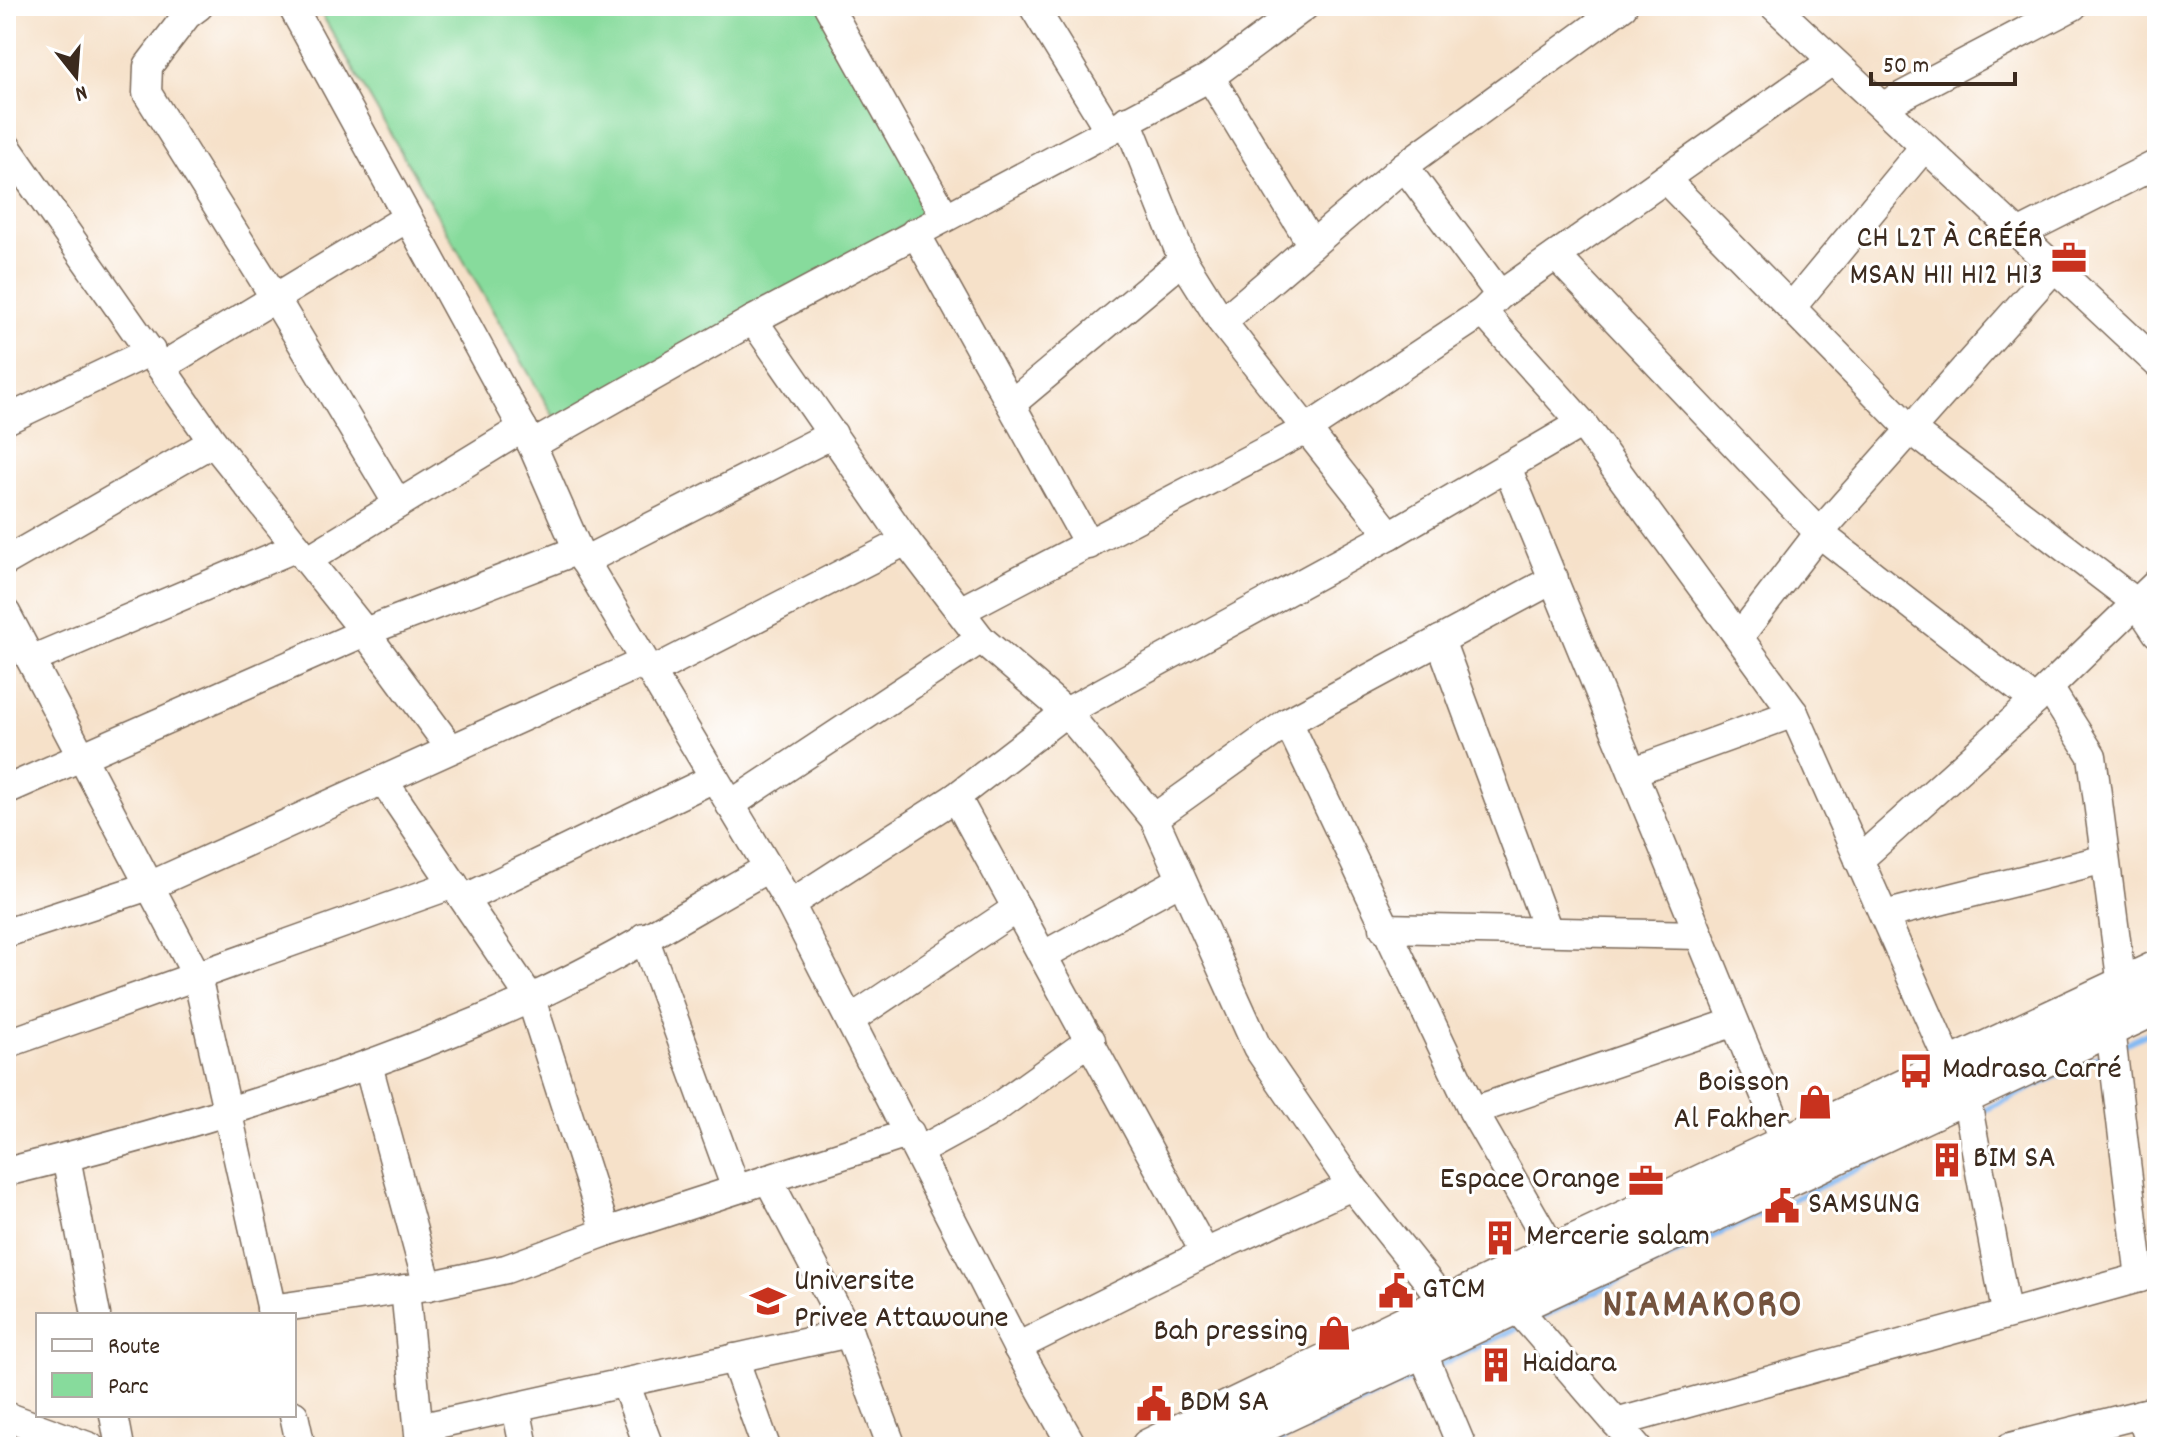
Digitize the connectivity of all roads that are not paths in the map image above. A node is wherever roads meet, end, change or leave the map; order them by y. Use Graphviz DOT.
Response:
graph roads {
  1 [pos="199,6"];
  2 [pos="292,6"];
  3 [pos="828,6"];
  4 [pos="1033,6"];
  5 [pos="1305,6"];
  6 [pos="1623,6"];
  7 [pos="1774,6"];
  8 [pos="2073,6"];
  9 [pos="1832,61"];
  10 [pos="1210,77"];
  11 [pos="1883,106"];
  12 [pos="1118,125"];
  13 [pos="6,146"];
  14 [pos="1924,147"];
  15 [pos="2157,164"];
  16 [pos="1404,166"];
  17 [pos="1665,179"];
  18 [pos="945,216"];
  19 [pos="407,218"];
  20 [pos="915,232"];
  21 [pos="2018,234"];
  22 [pos="1312,245"];
  23 [pos="1556,256"];
  24 [pos="1183,260"];
  25 [pos="2054,268"];
  26 [pos="275,298"];
  27 [pos="1492,303"];
  28 [pos="1791,308"];
  29 [pos="753,320"];
  30 [pos="1222,322"];
  31 [pos="2151,347"];
  32 [pos="156,359"];
  33 [pos="1011,404"];
  34 [pos="6,420"];
  35 [pos="1582,423"];
  36 [pos="1307,429"];
  37 [pos="1911,430"];
  38 [pos="833,434"];
  39 [pos="527,436"];
  40 [pos="213,442"];
  41 [pos="1507,467"];
  42 [pos="398,504"];
  43 [pos="1819,533"];
  44 [pos="1390,535"];
  45 [pos="906,541"];
  46 [pos="1089,545"];
  47 [pos="302,554"];
  48 [pos="581,556"];
  49 [pos="6,561"];
  50 [pos="1554,579"];
  51 [pos="2157,583"];
  52 [pos="2137,603"];
  53 [pos="960,611"];
  54 [pos="6,613"];
  55 [pos="365,632"];
  56 [pos="2157,633"];
  57 [pos="1739,637"];
  58 [pos="981,639"];
  59 [pos="1440,640"];
  60 [pos="31,660"];
  61 [pos="648,667"];
  62 [pos="2042,695"];
  63 [pos="1066,712"];
  64 [pos="1794,713"];
  65 [pos="1288,722"];
  66 [pos="451,749"];
  67 [pos="82,758"];
  68 [pos="1634,771"];
  69 [pos="714,778"];
  70 [pos="383,780"];
  71 [pos="6,790"];
  72 [pos="956,797"];
  73 [pos="730,805"];
  74 [pos="1154,818"];
  75 [pos="2105,859"];
  76 [pos="1859,860"];
  77 [pos="768,868"];
  78 [pos="1181,880"];
  79 [pos="149,886"];
  80 [pos="459,892"];
  81 [pos="790,904"];
  82 [pos="1017,908"];
  83 [pos="1884,915"];
  84 [pos="1384,928"];
  85 [pos="1548,931"];
  86 [pos="6,933"];
  87 [pos="1699,935"];
  88 [pos="644,937"];
  89 [pos="1044,955"];
  90 [pos="2157,969"];
  91 [pos="197,976"];
  92 [pos="2122,986"];
  93 [pos="531,999"];
  94 [pos="2157,1006"];
  95 [pos="850,1020"];
  96 [pos="1732,1023"];
  97 [pos="2110,1029"];
  98 [pos="1091,1040"];
  99 [pos="6,1044"];
  100 [pos="368,1065"];
  101 [pos="1959,1082"];
  102 [pos="1473,1111"];
  103 [pos="230,1112"];
  104 [pos="914,1142"];
  105 [pos="1785,1144"];
  106 [pos="66,1157"];
  107 [pos="6,1172"];
  108 [pos="768,1179"];
  109 [pos="1352,1186"];
  110 [pos="736,1189"];
  111 [pos="606,1232"];
  112 [pos="1554,1252"];
  113 [pos="1205,1253"];
  114 [pos="2148,1275"];
  115 [pos="416,1287"];
  116 [pos="1447,1305"];
  117 [pos="1514,1305"];
  118 [pos="272,1312"];
  119 [pos="2006,1312"];
  120 [pos="96,1313"];
  121 [pos="849,1333"];
  122 [pos="1017,1347"];
  123 [pos="1421,1349"];
  124 [pos="734,1358"];
  125 [pos="625,1383"];
  126 [pos="516,1407"];
  127 [pos="2149,1412"];
  128 [pos="6,1416"];
  129 [pos="114,1417"];
  130 [pos="294,1417"];
  131 [pos="1616,1423"];
  132 [pos="420,1438"];
  133 [pos="70,1445"];
  134 [pos="120,1447"];
  135 [pos="301,1447"];
  136 [pos="524,1447"];
  137 [pos="649,1447"];
  138 [pos="766,1447"];
  139 [pos="892,1447"];
  140 [pos="1073,1447"];
  141 [pos="1149,1447"];
  142 [pos="1214,1447"];
  143 [pos="1462,1447"];
  144 [pos="1637,1447"];
  145 [pos="2010,1447"];
  146 [pos="2152,1447"];
  1 -- 26 [label="street"];
  2 -- 19 [label="street"];
  3 -- 18 [label="street"];
  4 -- 12 [label="street"];
  5 -- 10 [label="street"];
  6 -- 16 [label="street"];
  7 -- 9 [label="street"];
  8 -- 11 [label="street"];
  9 -- 11 [label="street"];
  9 -- 17 [label="street"];
  10 -- 12 [label="street"];
  10 -- 22 [label="street"];
  11 -- 14 [label="street"];
  12 -- 18 [label="street"];
  12 -- 24 [label="street"];
  13 -- 32 [label="street"];
  14 -- 21 [label="street"];
  14 -- 28 [label="street"];
  15 -- 21 [label="street"];
  16 -- 22 [label="street"];
  16 -- 27 [label="street"];
  17 -- 23 [label="street"];
  17 -- 28 [label="street"];
  18 -- 20 [label="street"];
  19 -- 26 [label="street"];
  19 -- 39 [label="street"];
  20 -- 29 [label="street"];
  20 -- 33 [label="street"];
  21 -- 25 [label="street"];
  22 -- 30 [label="street"];
  23 -- 27 [label="street"];
  23 -- 43 [label="street"];
  24 -- 30 [label="street"];
  24 -- 33 [label="street"];
  25 -- 31 [label="street"];
  25 -- 37 [label="street"];
  26 -- 32 [label="street"];
  26 -- 42 [label="street"];
  27 -- 35 [label="street"];
  27 -- 36 [label="street"];
  28 -- 37 [label="street"];
  29 -- 38 [label="street"];
  29 -- 39 [label="street"];
  30 -- 36 [label="street"];
  32 -- 34 [label="street"];
  32 -- 40 [label="street"];
  33 -- 46 [label="street"];
  35 -- 41 [label="street"];
  35 -- 57 [label="street"];
  36 -- 44 [label="street"];
  36 -- 46 [label="street"];
  37 -- 43 [label="street"];
  37 -- 52 [label="street"];
  38 -- 45 [label="street"];
  38 -- 48 [label="street"];
  39 -- 42 [label="street"];
  39 -- 48 [label="street"];
  40 -- 47 [label="street"];
  40 -- 49 [label="street"];
  41 -- 44 [label="street"];
  41 -- 50 [label="street"];
  42 -- 47 [label="street"];
  43 -- 57 [label="street"];
  43 -- 62 [label="street"];
  44 -- 63 [label="street"];
  45 -- 53 [label="street"];
  45 -- 61 [label="street"];
  46 -- 53 [label="street"];
  47 -- 55 [label="street"];
  47 -- 60 [label="street"];
  48 -- 55 [label="street"];
  48 -- 61 [label="street"];
  50 -- 59 [label="street"];
  50 -- 68 [label="street"];
  51 -- 52 [label="street"];
  52 -- 56 [label="street"];
  52 -- 62 [label="street"];
  53 -- 58 [label="street"];
  54 -- 60 [label="street"];
  55 -- 66 [label="street"];
  55 -- 67 [label="street"];
  57 -- 64 [label="street"];
  58 -- 63 [label="street"];
  58 -- 73 [label="street"];
  59 -- 65 [label="street"];
  59 -- 85 [label="street"];
  60 -- 67 [label="street"];
  61 -- 66 [label="street"];
  61 -- 69 [label="street"];
  62 -- 75 [label="street"];
  62 -- 76 [label="street"];
  63 -- 72 [label="street"];
  63 -- 74 [label="street"];
  64 -- 68 [label="street"];
  64 -- 76 [label="street"];
  65 -- 74 [label="street"];
  65 -- 84 [label="street"];
  66 -- 70 [label="street"];
  67 -- 71 [label="street"];
  67 -- 79 [label="street"];
  68 -- 87 [label="street"];
  69 -- 73 [label="street"];
  69 -- 80 [label="street"];
  70 -- 79 [label="street"];
  70 -- 80 [label="street"];
  72 -- 81 [label="street"];
  72 -- 82 [label="street"];
  73 -- 77 [label="street"];
  74 -- 78 [label="street"];
  75 -- 83 [label="street"];
  75 -- 92 [label="street"];
  76 -- 83 [label="street"];
  77 -- 81 [label="street"];
  77 -- 88 [label="street"];
  78 -- 89 [label="street"];
  78 -- 109 [label="street"];
  79 -- 86 [label="street"];
  79 -- 91 [label="street"];
  80 -- 91 [label="street"];
  80 -- 93 [label="street"];
  81 -- 95 [label="street"];
  82 -- 89 [label="street"];
  82 -- 95 [label="street"];
  83 -- 101 [label="street"];
  84 -- 85 [label="street"];
  84 -- 102 [label="street"];
  85 -- 87 [label="street"];
  87 -- 96 [label="street"];
  88 -- 93 [label="street"];
  88 -- 110 [label="street"];
  89 -- 98 [label="street"];
  90 -- 92 [label="main road"];
  91 -- 99 [label="street"];
  91 -- 103 [label="street"];
  92 -- 101 [label="main road"];
  93 -- 100 [label="street"];
  93 -- 111 [label="street"];
  94 -- 97 [label="main road"];
  95 -- 104 [label="street"];
  96 -- 102 [label="street"];
  96 -- 105 [label="street"];
  97 -- 101 [label="main road"];
  97 -- 114 [label="street"];
  98 -- 104 [label="street"];
  98 -- 113 [label="street"];
  100 -- 103 [label="street"];
  100 -- 115 [label="street"];
  101 -- 105 [label="main road"];
  101 -- 117 [label="main road"];
  101 -- 119 [label="street"];
  102 -- 112 [label="street"];
  103 -- 106 [label="street"];
  103 -- 118 [label="street"];
  104 -- 108 [label="street"];
  104 -- 122 [label="street"];
  105 -- 112 [label="main road"];
  106 -- 107 [label="street"];
  106 -- 120 [label="street"];
  108 -- 110 [label="street"];
  108 -- 121 [label="street"];
  109 -- 113 [label="street"];
  109 -- 116 [label="street"];
  110 -- 111 [label="street"];
  111 -- 115 [label="street"];
  112 -- 116 [label="main road"];
  113 -- 122 [label="street"];
  114 -- 119 [label="street"];
  115 -- 118 [label="street"];
  115 -- 132 [label="street"];
  116 -- 141 [label="main road"];
  117 -- 123 [label="main road"];
  117 -- 131 [label="street"];
  119 -- 131 [label="street"];
  121 -- 124 [label="street"];
  121 -- 139 [label="street"];
  122 -- 140 [label="street"];
  123 -- 142 [label="main road"];
  123 -- 143 [label="street"];
  124 -- 125 [label="street"];
  124 -- 138 [label="street"];
  125 -- 126 [label="street"];
  125 -- 137 [label="street"];
  126 -- 132 [label="street"];
  126 -- 136 [label="street"];
  127 -- 145 [label="street"];
  127 -- 146 [label="street"];
  128 -- 133 [label="street"];
  129 -- 134 [label="street"];
  130 -- 135 [label="street"];
  131 -- 144 [label="street"];
}
